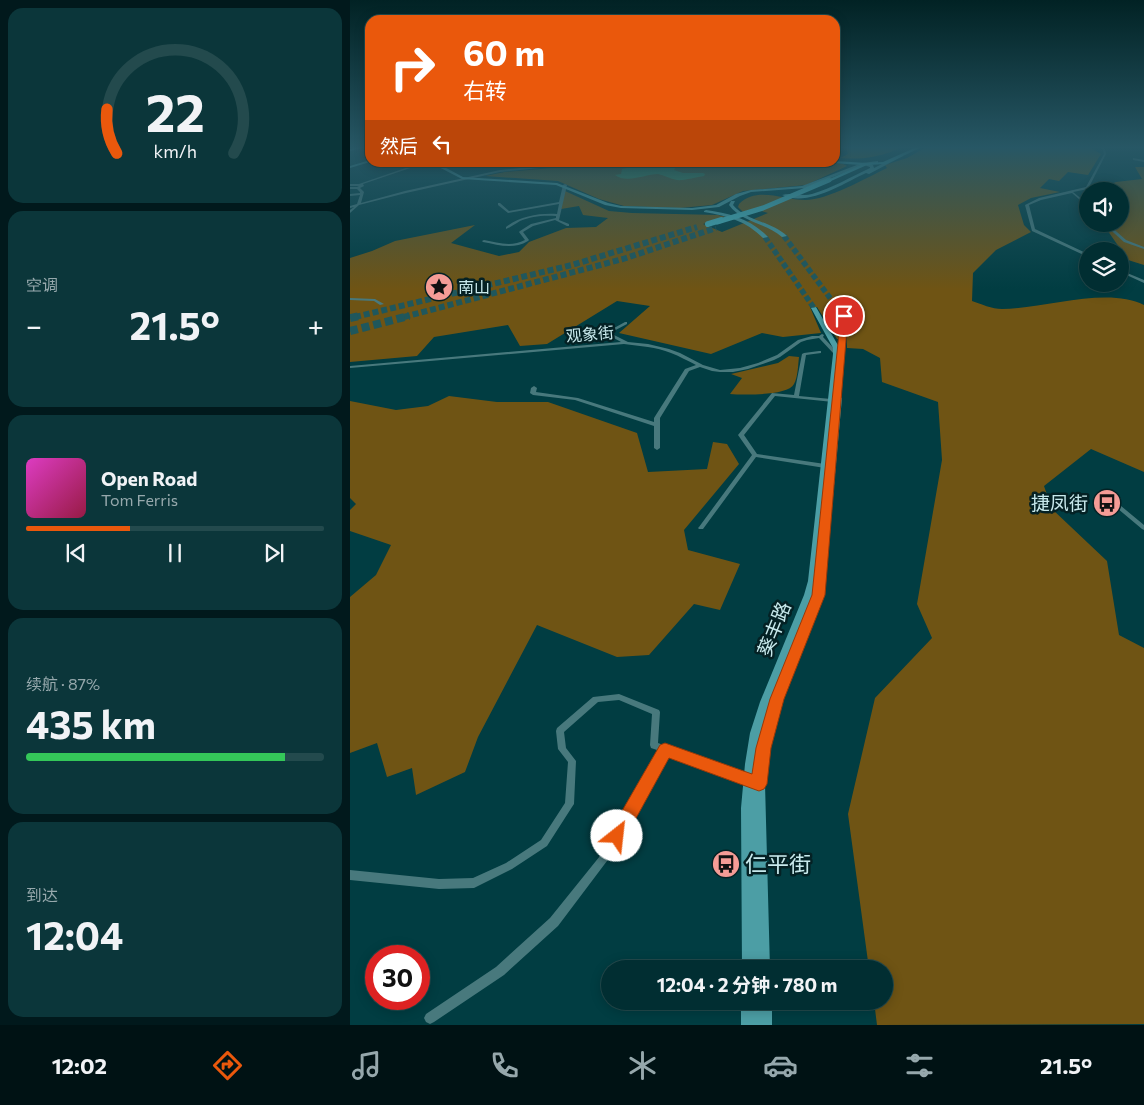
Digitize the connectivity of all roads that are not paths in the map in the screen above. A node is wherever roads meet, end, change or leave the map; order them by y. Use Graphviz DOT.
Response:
graph roads {
  1 [pos="362,193"];
  2 [pos="399,194"];
  3 [pos="562,194"];
  4 [pos="581,194"];
  5 [pos="742,194"];
  6 [pos="745,194"];
  7 [pos="771,194"];
  8 [pos="800,194"];
  9 [pos="802,194"];
  10 [pos="807,194"];
  11 [pos="1068,194"];
  12 [pos="815,195"];
  13 [pos="733,202"];
  14 [pos="560,203"];
  15 [pos="359,204"];
  16 [pos="499,204"];
  17 [pos="350,207"];
  18 [pos="721,207"];
  19 [pos="701,210"];
  20 [pos="350,212"];
  21 [pos="730,213"];
  22 [pos="739,214"];
  23 [pos="558,216"];
  24 [pos="708,224"];
  25 [pos="568,225"];
  26 [pos="507,228"];
  27 [pos="716,228"];
  28 [pos="1115,232"];
  29 [pos="784,236"];
  30 [pos="765,237"];
  31 [pos="484,241"];
  32 [pos="1144,248"];
  33 [pos="1079,252"];
  34 [pos="1129,275"];
  35 [pos="1144,282"];
  36 [pos="350,299"];
  37 [pos="382,304"];
  38 [pos="836,306"];
  39 [pos="814,308"];
  40 [pos="625,323"];
  41 [pos="823,334"];
  42 [pos="628,343"];
  43 [pos="819,352"];
  44 [pos="701,365"];
  45 [pos="350,367"];
  46 [pos="534,388"];
  47 [pos="796,397"];
  48 [pos="831,401"];
  49 [pos="657,425"];
  50 [pos="657,448"];
  51 [pos="755,455"];
  52 [pos="825,466"];
  53 [pos="1107,496"];
  54 [pos="701,528"];
  55 [pos="1144,528"];
  56 [pos="665,750"];
  57 [pos="754,782"];
  58 [pos="350,875"];
  59 [pos="749,960"];
  60 [pos="763,960"];
  61 [pos="749,1010"];
  62 [pos="764,1010"];
  63 [pos="430,1018"];
  64 [pos="749,1025"];
  65 [pos="764,1025"];
  1 -- 15 [label="street"];
  2 -- 15 [label="street"];
  3 -- 14 [label="street"];
  4 -- 19 [label="main road"];
  5 -- 18 [label="main road"];
  6 -- 13 [label="main road"];
  7 -- 12 [label="main road"];
  8 -- 12 [label="main road"];
  9 -- 24 [label="main road, bridge"];
  10 -- 27 [label="main road, bridge"];
  11 -- 33 [label="street"];
  13 -- 18 [label="main road"];
  13 -- 22 [label="main road"];
  14 -- 16 [label="street"];
  14 -- 23 [label="street"];
  15 -- 17 [label="street"];
  15 -- 20 [label="street"];
  18 -- 19 [label="main road"];
  18 -- 21 [label="main road"];
  19 -- 21 [label="main road"];
  21 -- 22 [label="main road"];
  21 -- 30 [label="main road"];
  22 -- 29 [label="main road"];
  23 -- 25 [label="street"];
  23 -- 26 [label="street"];
  23 -- 31 [label="street"];
  28 -- 32 [label="street"];
  34 -- 35 [label="street"];
  36 -- 37 [label="street"];
  38 -- 57 [label="main road, 葵丰路"];
  39 -- 41 [label="main road, 葵丰路"];
  40 -- 42 [label="street"];
  41 -- 44 [label="street, 观象街"];
  41 -- 48 [label="main road, 葵丰路"];
  42 -- 44 [label="street, 观象街"];
  42 -- 45 [label="street, 观象街"];
  43 -- 47 [label="street"];
  44 -- 49 [label="street"];
  46 -- 49 [label="street"];
  47 -- 48 [label="street"];
  47 -- 51 [label="street"];
  48 -- 52 [label="main road, 葵丰路"];
  49 -- 50 [label="street"];
  51 -- 52 [label="street"];
  51 -- 54 [label="street"];
  52 -- 57 [label="main road, 葵丰路"];
  53 -- 55 [label="street"];
  56 -- 57 [label="street"];
  56 -- 58 [label="street"];
  56 -- 63 [label="street"];
  57 -- 59 [label="main road, 葵丰路"];
  57 -- 60 [label="main road, 葵丰路"];
  61 -- 64 [label="main road"];
  62 -- 65 [label="main road"];
}
